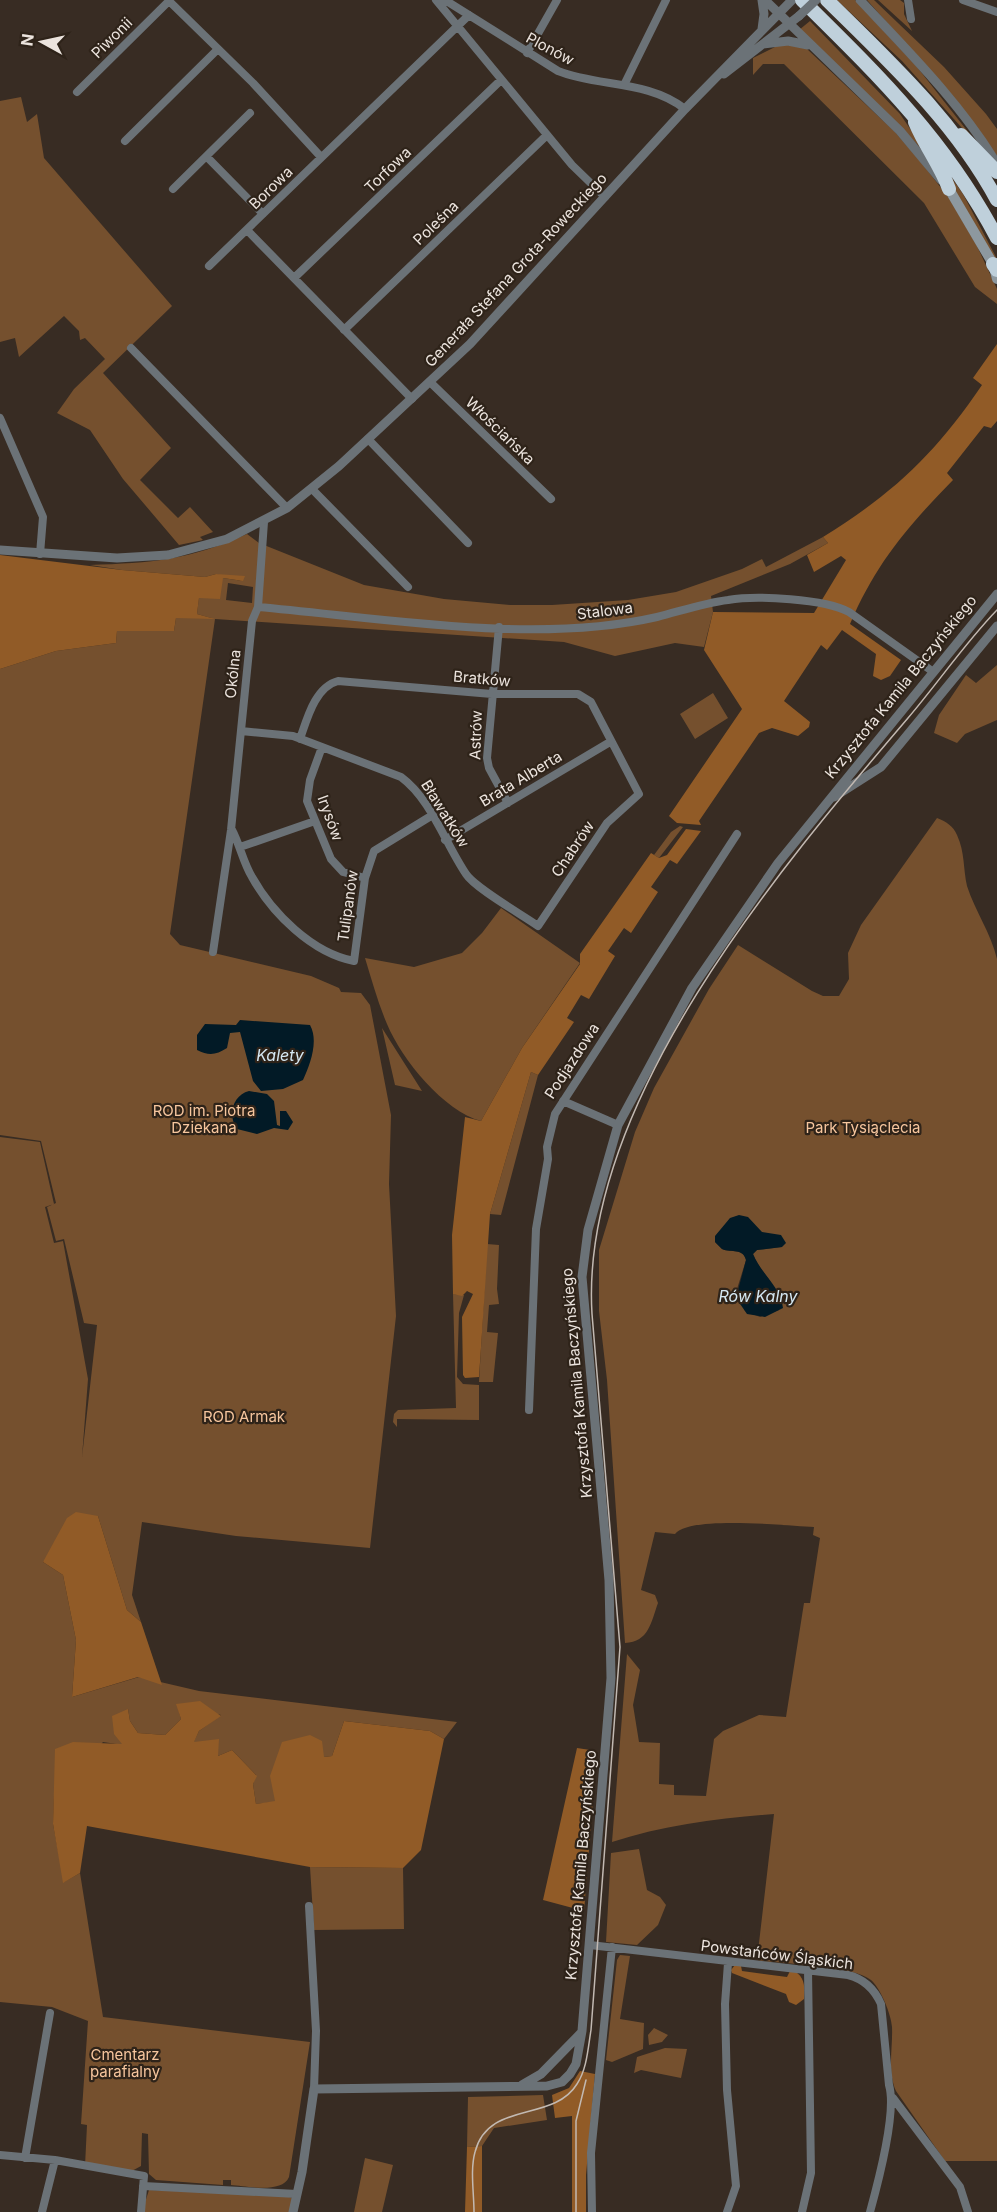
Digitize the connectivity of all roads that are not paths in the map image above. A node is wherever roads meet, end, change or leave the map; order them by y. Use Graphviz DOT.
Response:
graph roads {
  1 [pos="436,0"];
  2 [pos="445,0"];
  3 [pos="557,0"];
  4 [pos="666,0"];
  5 [pos="763,0"];
  6 [pos="802,0"];
  7 [pos="816,0"];
  8 [pos="827,0"];
  9 [pos="862,0"];
  10 [pos="908,0"];
  11 [pos="963,0"];
  12 [pos="789,2"];
  13 [pos="997,12"];
  14 [pos="777,14"];
  15 [pos="469,15"];
  16 [pos="911,19"];
  17 [pos="788,25"];
  18 [pos="457,26"];
  19 [pos="762,29"];
  20 [pos="763,44"];
  21 [pos="809,46"];
  22 [pos="218,49"];
  23 [pos="527,53"];
  24 [pos="501,80"];
  25 [pos="625,83"];
  26 [pos="710,83"];
  27 [pos="77,92"];
  28 [pos="685,109"];
  29 [pos="910,109"];
  30 [pos="250,114"];
  31 [pos="943,121"];
  32 [pos="547,135"];
  33 [pos="125,141"];
  34 [pos="207,157"];
  35 [pos="321,157"];
  36 [pos="997,165"];
  37 [pos="997,172"];
  38 [pos="173,189"];
  39 [pos="949,189"];
  40 [pos="605,197"];
  41 [pos="997,200"];
  42 [pos="263,214"];
  43 [pos="247,230"];
  44 [pos="997,238"];
  45 [pos="209,266"];
  46 [pos="995,267"];
  47 [pos="294,278"];
  48 [pos="997,279"];
  49 [pos="344,330"];
  50 [pos="131,348"];
  51 [pos="430,382"];
  52 [pos="412,399"];
  53 [pos="0,418"];
  54 [pos="368,439"];
  55 [pos="312,489"];
  56 [pos="551,499"];
  57 [pos="287,508"];
  58 [pos="264,522"];
  59 [pos="468,543"];
  60 [pos="0,550"];
  61 [pos="40,554"];
  62 [pos="408,586"];
  63 [pos="997,594"];
  64 [pos="258,606"];
  65 [pos="997,626"];
  66 [pos="499,627"];
  67 [pos="932,671"];
  68 [pos="492,694"];
  69 [pos="241,731"];
  70 [pos="300,739"];
  71 [pos="610,742"];
  72 [pos="322,747"];
  73 [pos="639,794"];
  74 [pos="829,800"];
  75 [pos="508,803"];
  76 [pos="431,816"];
  77 [pos="315,821"];
  78 [pos="231,830"];
  79 [pos="737,834"];
  80 [pos="445,840"];
  81 [pos="240,847"];
  82 [pos="365,878"];
  83 [pos="538,926"];
  84 [pos="213,952"];
  85 [pos="563,1101"];
  86 [pos="618,1125"];
  87 [pos="529,1410"];
  88 [pos="309,1906"];
  89 [pos="590,1945"];
  90 [pos="612,1947"];
  91 [pos="728,1963"];
  92 [pos="807,1970"];
  93 [pos="50,2013"];
  94 [pos="582,2031"];
  95 [pos="518,2086"];
  96 [pos="314,2088"];
  97 [pos="893,2098"];
  98 [pos="0,2155"];
  99 [pos="25,2158"];
  100 [pos="54,2160"];
  101 [pos="143,2186"];
  102 [pos="297,2194"];
  103 [pos="42,2212"];
  104 [pos="141,2212"];
  105 [pos="293,2212"];
  106 [pos="592,2212"];
  107 [pos="727,2212"];
  108 [pos="802,2212"];
  109 [pos="870,2212"];
  110 [pos="968,2212"];
  1 -- 18 [label="street"];
  2 -- 15 [label="street, Plonów"];
  3 -- 23 [label="street"];
  4 -- 25 [label="street"];
  5 -- 14 [label="street"];
  5 -- 19 [label="street"];
  6 -- 29 [label="highway"];
  7 -- 17 [label="street, Generała Stefana Grota-Roweckiego, bridge"];
  8 -- 31 [label="highway"];
  9 -- 36 [label="street"];
  10 -- 16 [label="street"];
  11 -- 13 [label="street"];
  12 -- 14 [label="street, Generała Stefana Grota-Roweckiego"];
  14 -- 17 [label="street"];
  14 -- 19 [label="street, Generała Stefana Grota-Roweckiego"];
  15 -- 18 [label="street, Borowa"];
  15 -- 23 [label="street, Plonów"];
  17 -- 20 [label="street, Generała Stefana Grota-Roweckiego"];
  17 -- 21 [label="street"];
  18 -- 24 [label="street"];
  18 -- 35 [label="street, Borowa"];
  19 -- 26 [label="street, Generała Stefana Grota-Roweckiego"];
  20 -- 21 [label="street"];
  20 -- 26 [label="street, Generała Stefana Grota-Roweckiego"];
  21 -- 39 [label="street"];
  22 -- 27 [label="street, Piwonii"];
  22 -- 33 [label="street"];
  22 -- 35 [label="street, Piwonii"];
  23 -- 25 [label="street, Plonów"];
  24 -- 32 [label="street"];
  24 -- 47 [label="street, Torfowa"];
  25 -- 28 [label="street, Plonów"];
  26 -- 28 [label="street, Generała Stefana Grota-Roweckiego"];
  28 -- 40 [label="street, Generała Stefana Grota-Roweckiego"];
  29 -- 39 [label="highway"];
  29 -- 44 [label="highway"];
  30 -- 34 [label="street"];
  31 -- 37 [label="highway"];
  31 -- 41 [label="highway"];
  32 -- 40 [label="street"];
  32 -- 49 [label="street, Poleśna"];
  34 -- 38 [label="street"];
  34 -- 42 [label="street"];
  35 -- 42 [label="street, Borowa"];
  39 -- 46 [label="main road"];
  40 -- 51 [label="street, Generała Stefana Grota-Roweckiego"];
  42 -- 43 [label="street, Borowa"];
  43 -- 45 [label="street"];
  43 -- 47 [label="street, Borowa"];
  46 -- 48 [label="main road"];
  47 -- 49 [label="street, Borowa"];
  49 -- 52 [label="street, Borowa"];
  50 -- 57 [label="street"];
  51 -- 52 [label="street, Generała Stefana Grota-Roweckiego"];
  51 -- 56 [label="street, Włościańska"];
  52 -- 54 [label="street, Generała Stefana Grota-Roweckiego"];
  53 -- 61 [label="street"];
  54 -- 55 [label="street, Generała Stefana Grota-Roweckiego"];
  54 -- 59 [label="street"];
  55 -- 57 [label="street, Generała Stefana Grota-Roweckiego"];
  55 -- 62 [label="street"];
  57 -- 58 [label="street, Generała Stefana Grota-Roweckiego"];
  58 -- 61 [label="street, Generała Stefana Grota-Roweckiego"];
  58 -- 64 [label="street, Okólna"];
  60 -- 61 [label="street, Generała Stefana Grota-Roweckiego"];
  63 -- 67 [label="street, Krzysztofa Kamila Baczyńskiego"];
  64 -- 66 [label="street, Stalowa"];
  64 -- 69 [label="street, Okólna"];
  65 -- 74 [label="street, Krzysztofa Kamila Baczyńskiego"];
  66 -- 67 [label="street, Stalowa"];
  66 -- 68 [label="street, Astrów"];
  67 -- 74 [label="street, Krzysztofa Kamila Baczyńskiego"];
  68 -- 70 [label="street, Bratków"];
  68 -- 71 [label="street, Bratków"];
  68 -- 75 [label="street, Astrów"];
  69 -- 70 [label="street, Bławatków"];
  69 -- 78 [label="street, Okólna"];
  70 -- 72 [label="street, Bławatków"];
  71 -- 73 [label="street, Bratków"];
  71 -- 75 [label="street, Brata Alberta"];
  72 -- 76 [label="street, Bławatków"];
  72 -- 77 [label="street, Irysów"];
  73 -- 83 [label="street, Chabrów"];
  74 -- 86 [label="street, Krzysztofa Kamila Baczyńskiego"];
  75 -- 80 [label="street, Brata Alberta"];
  76 -- 80 [label="street, Bławatków"];
  76 -- 82 [label="street, Tulipanów"];
  77 -- 81 [label="street"];
  77 -- 82 [label="street, Irysów"];
  78 -- 81 [label="street"];
  78 -- 84 [label="street, Okólna"];
  79 -- 85 [label="street, Podjazdowa"];
  80 -- 83 [label="street, Bławatków"];
  81 -- 82 [label="street, Tulipanów"];
  85 -- 86 [label="street"];
  85 -- 87 [label="street, Podjazdowa"];
  86 -- 89 [label="street, Krzysztofa Kamila Baczyńskiego"];
  88 -- 96 [label="street"];
  89 -- 90 [label="street, Powstańców Śląskich"];
  89 -- 94 [label="street, Krzysztofa Kamila Baczyńskiego"];
  90 -- 91 [label="street, Powstańców Śląskich"];
  90 -- 106 [label="street"];
  91 -- 92 [label="street, Powstańców Śląskich"];
  91 -- 107 [label="street"];
  92 -- 97 [label="street, Powstańców Śląskich"];
  92 -- 108 [label="street"];
  93 -- 99 [label="street"];
  94 -- 95 [label="street, Krzysztofa Kamila Baczyńskiego"];
  94 -- 95 [label="street, Krzysztofa Kamila Baczyńskiego"];
  95 -- 96 [label="street, Krzysztofa Kamila Baczyńskiego"];
  96 -- 102 [label="street"];
  97 -- 109 [label="street, Powstańców Śląskich"];
  97 -- 110 [label="street"];
  98 -- 99 [label="street"];
  99 -- 100 [label="street"];
  100 -- 101 [label="street"];
  100 -- 103 [label="street"];
  101 -- 102 [label="street"];
  101 -- 104 [label="street"];
  102 -- 105 [label="street"];
}
